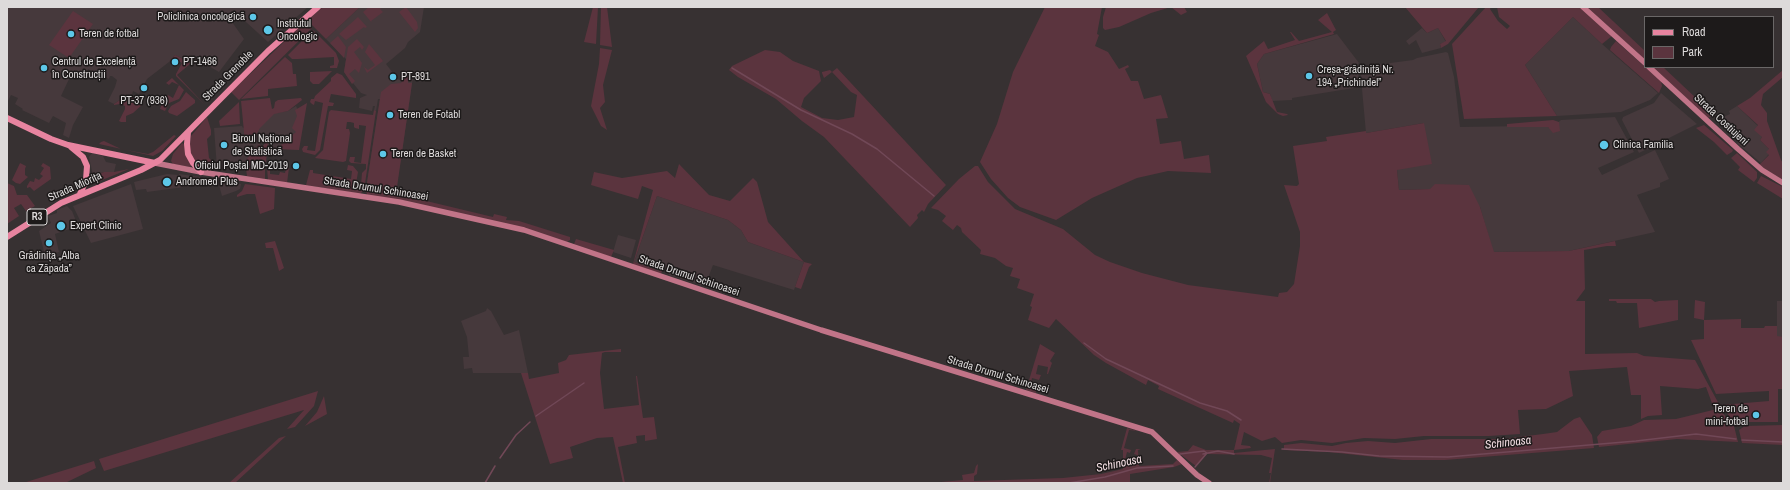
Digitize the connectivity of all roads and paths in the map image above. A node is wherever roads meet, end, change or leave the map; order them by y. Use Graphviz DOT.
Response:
graph roads {
  1 [pos="318,7"];
  2 [pos="1583,7"];
  3 [pos="1644,62"];
  4 [pos="1650,68"];
  5 [pos="7,118"];
  6 [pos="188,132"];
  7 [pos="68,145"];
  8 [pos="155,163"];
  9 [pos="201,172"];
  10 [pos="1783,183"];
  11 [pos="80,194"];
  12 [pos="7,237"];
  13 [pos="1209,483"];
  1 -- 6 [label="main road, Strada Grenoble"];
  2 -- 3 [label="street"];
  4 -- 10 [label="street, Strada Costiujeni"];
  5 -- 7 [label="main road"];
  6 -- 8 [label="main road, Strada Grenoble"];
  6 -- 9 [label="main road"];
  7 -- 8 [label="main road"];
  7 -- 11 [label="main road"];
  8 -- 9 [label="street, Strada Drumul Schinoasei"];
  8 -- 11 [label="main road, Strada Miorița"];
  9 -- 13 [label="street, Strada Drumul Schinoasei"];
  11 -- 12 [label="main road, Strada Miorița / R3"];
}
